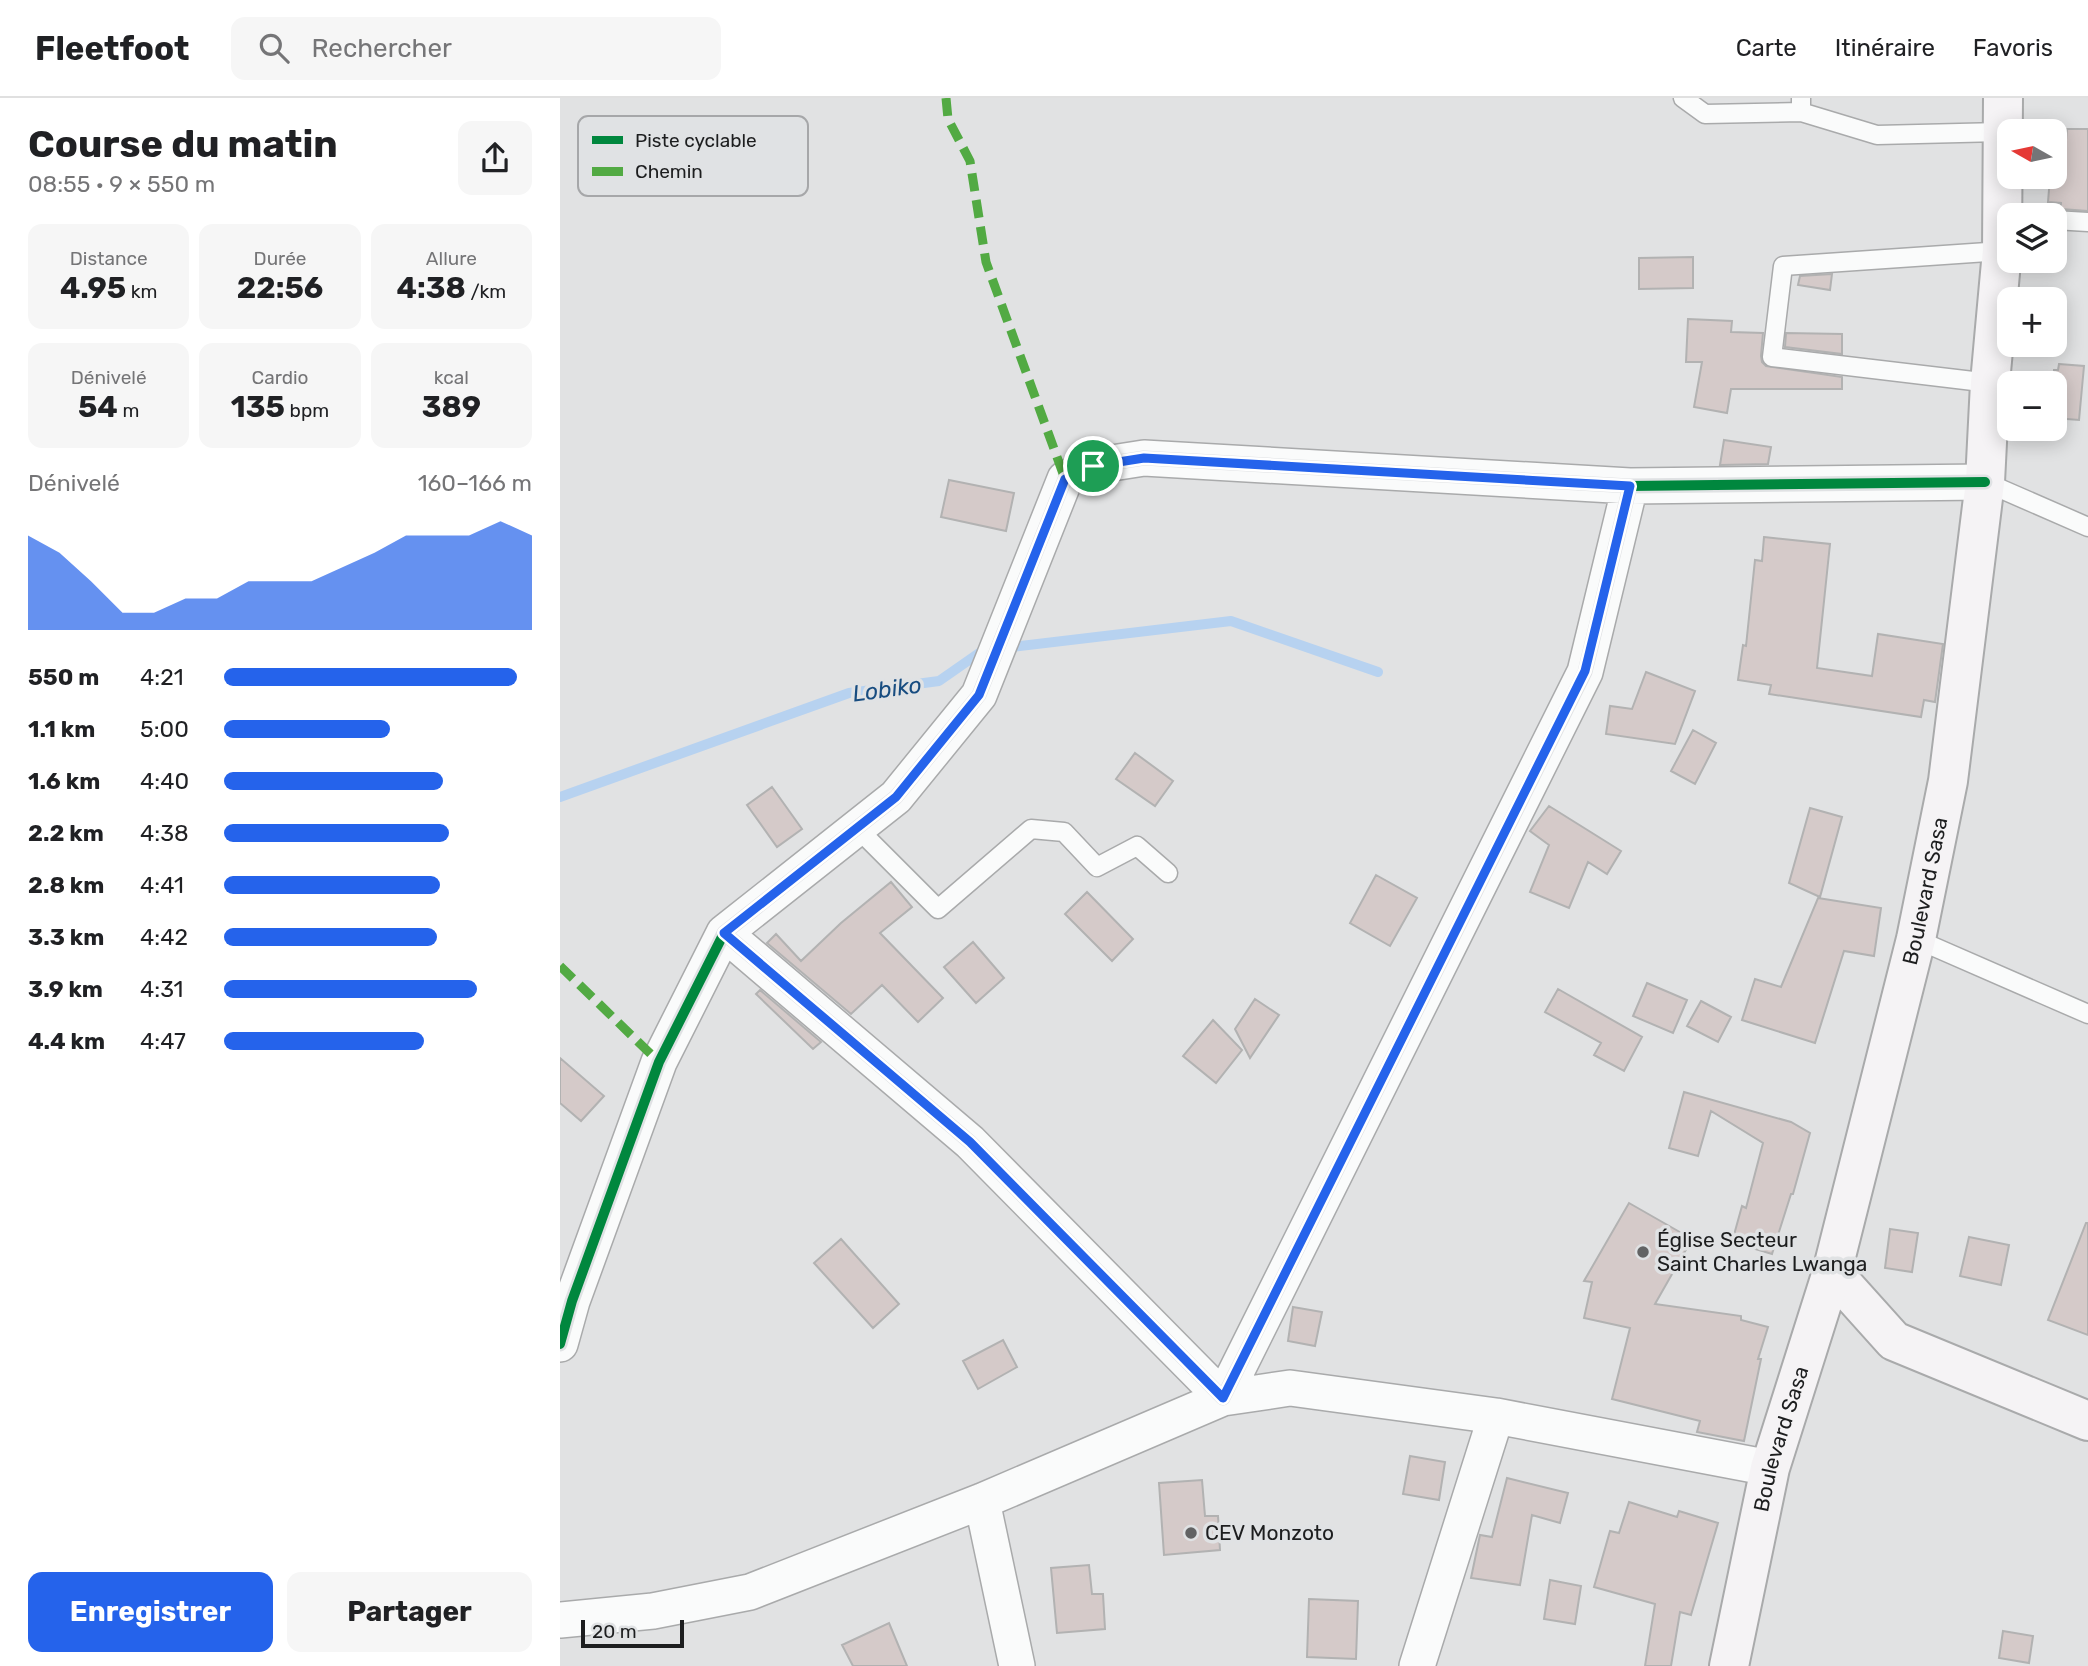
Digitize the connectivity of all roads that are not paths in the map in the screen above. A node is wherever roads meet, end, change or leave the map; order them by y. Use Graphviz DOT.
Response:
graph roads {
  1 [pos="1683,98"];
  2 [pos="1801,105"];
  3 [pos="2002,115"];
  4 [pos="2004,203"];
  5 [pos="2067,221"];
  6 [pos="2088,222"];
  7 [pos="1997,230"];
  8 [pos="2001,273"];
  9 [pos="1990,383"];
  10 [pos="1985,482"];
  11 [pos="1630,486"];
  12 [pos="2088,527"];
  13 [pos="857,828"];
  14 [pos="1168,873"];
  15 [pos="724,933"];
  16 [pos="1916,939"];
  17 [pos="2088,1014"];
  18 [pos="1832,1272"];
  19 [pos="566,1300"];
  20 [pos="560,1345"];
  21 [pos="1223,1398"];
  22 [pos="1496,1416"];
  23 [pos="2088,1421"];
  24 [pos="1770,1468"];
  25 [pos="982,1501"];
  26 [pos="560,1620"];
  27 [pos="1017,1666"];
  28 [pos="1417,1666"];
  29 [pos="1729,1666"];
  1 -- 2 [label="lane"];
  2 -- 3 [label="lane"];
  3 -- 4 [label="street, Boulevard Sasa"];
  5 -- 6 [label="lane"];
  7 -- 9 [label="lane"];
  8 -- 9 [label="street, Boulevard Sasa"];
  9 -- 10 [label="street, Boulevard Sasa"];
  10 -- 11 [label="street"];
  10 -- 12 [label="lane"];
  10 -- 16 [label="street, Boulevard Sasa"];
  11 -- 13 [label="street"];
  11 -- 21 [label="street"];
  13 -- 14 [label="lane"];
  13 -- 15 [label="street"];
  15 -- 19 [label="street"];
  15 -- 21 [label="street"];
  16 -- 17 [label="lane"];
  16 -- 18 [label="street, Boulevard Sasa"];
  18 -- 23 [label="street"];
  18 -- 24 [label="street, Boulevard Sasa"];
  19 -- 20 [label="street"];
  21 -- 22 [label="street"];
  21 -- 25 [label="street"];
  22 -- 24 [label="street"];
  22 -- 28 [label="street"];
  24 -- 29 [label="street, Boulevard Sasa"];
  25 -- 26 [label="street"];
  25 -- 27 [label="street"];
}
